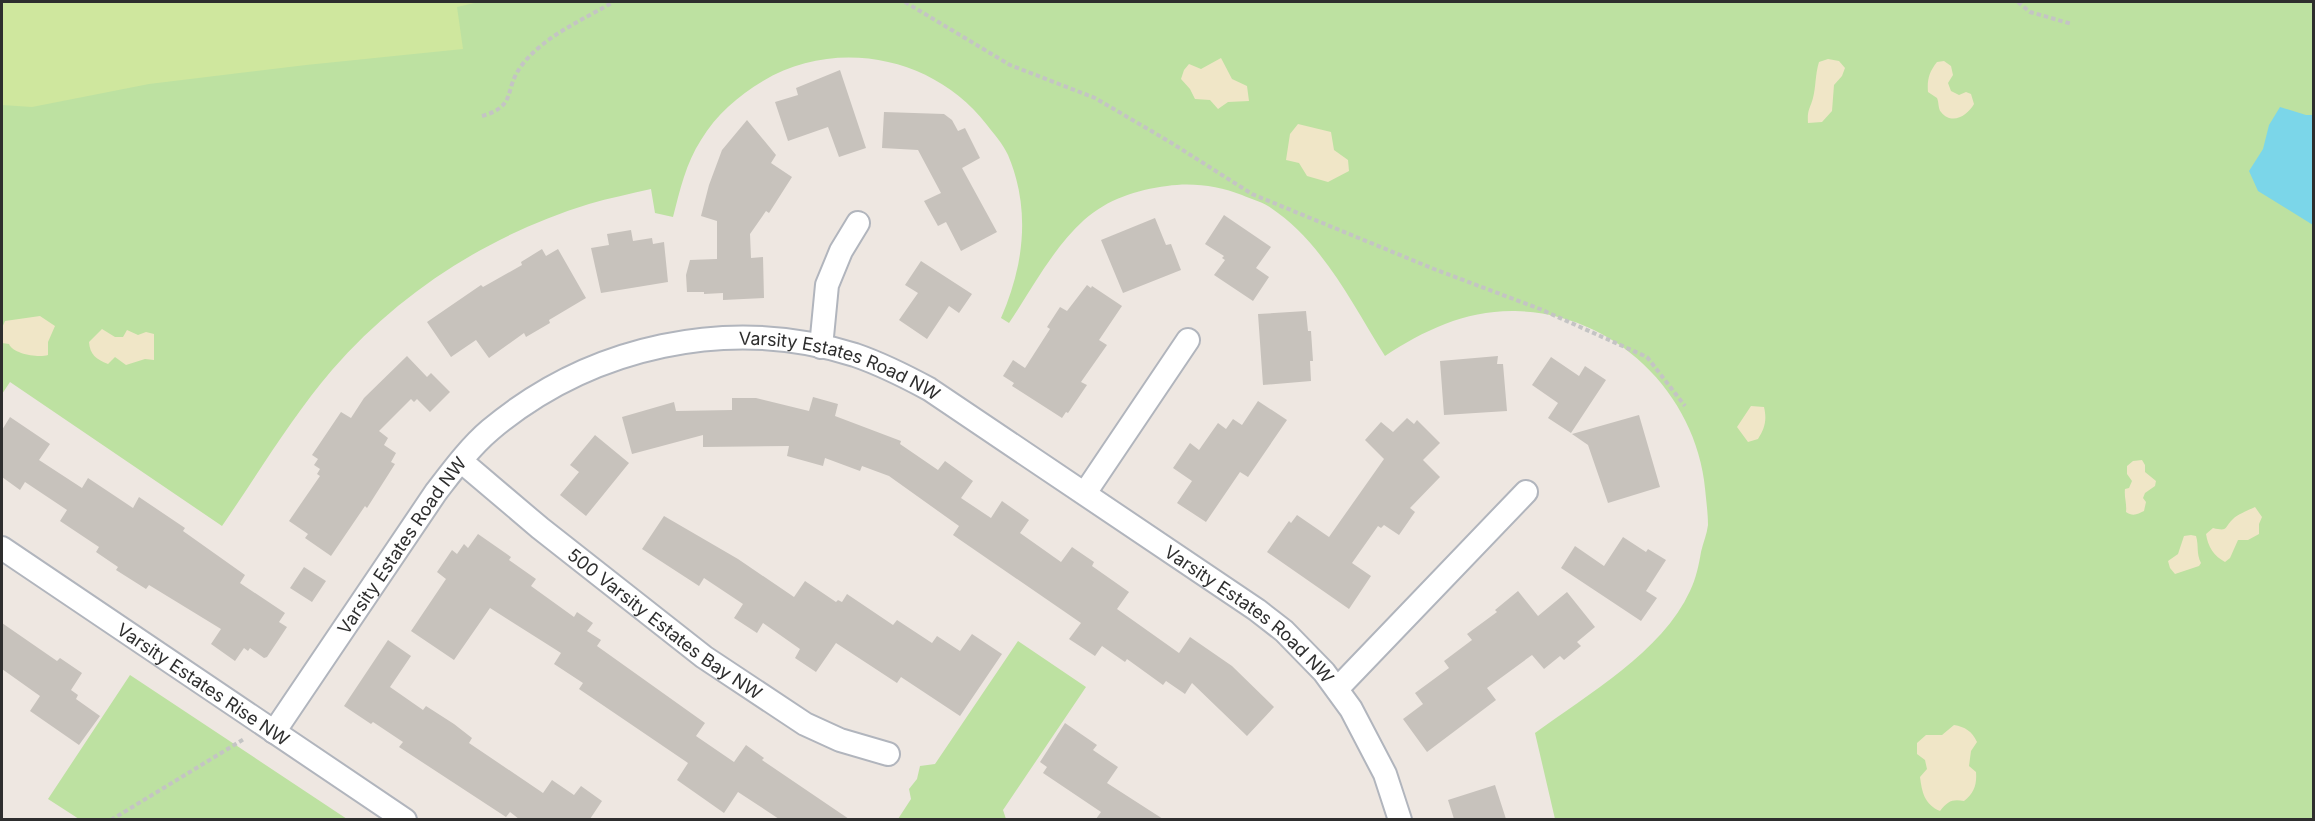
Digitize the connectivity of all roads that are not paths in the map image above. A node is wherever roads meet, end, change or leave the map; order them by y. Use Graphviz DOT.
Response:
graph roads {
  1 [pos="858,224"];
  2 [pos="1188,340"];
  3 [pos="821,347"];
  4 [pos="461,460"];
  5 [pos="1526,492"];
  6 [pos="1085,493"];
  7 [pos="2,548"];
  8 [pos="1337,689"];
  9 [pos="274,732"];
  10 [pos="888,754"];
  11 [pos="405,819"];
  12 [pos="1400,819"];
  1 -- 3 [label="street"];
  2 -- 6 [label="street"];
  3 -- 4 [label="street, Varsity Estates Road NW"];
  3 -- 6 [label="street, Varsity Estates Road NW"];
  4 -- 9 [label="street, Varsity Estates Road NW"];
  4 -- 10 [label="street, 500 Varsity Estates Bay NW"];
  5 -- 8 [label="street"];
  6 -- 8 [label="street, Varsity Estates Road NW"];
  7 -- 9 [label="street, Varsity Estates Rise NW"];
  8 -- 12 [label="street, Varsity Estates Road NW"];
  9 -- 11 [label="street, Varsity Estates Rise NW"];
}
